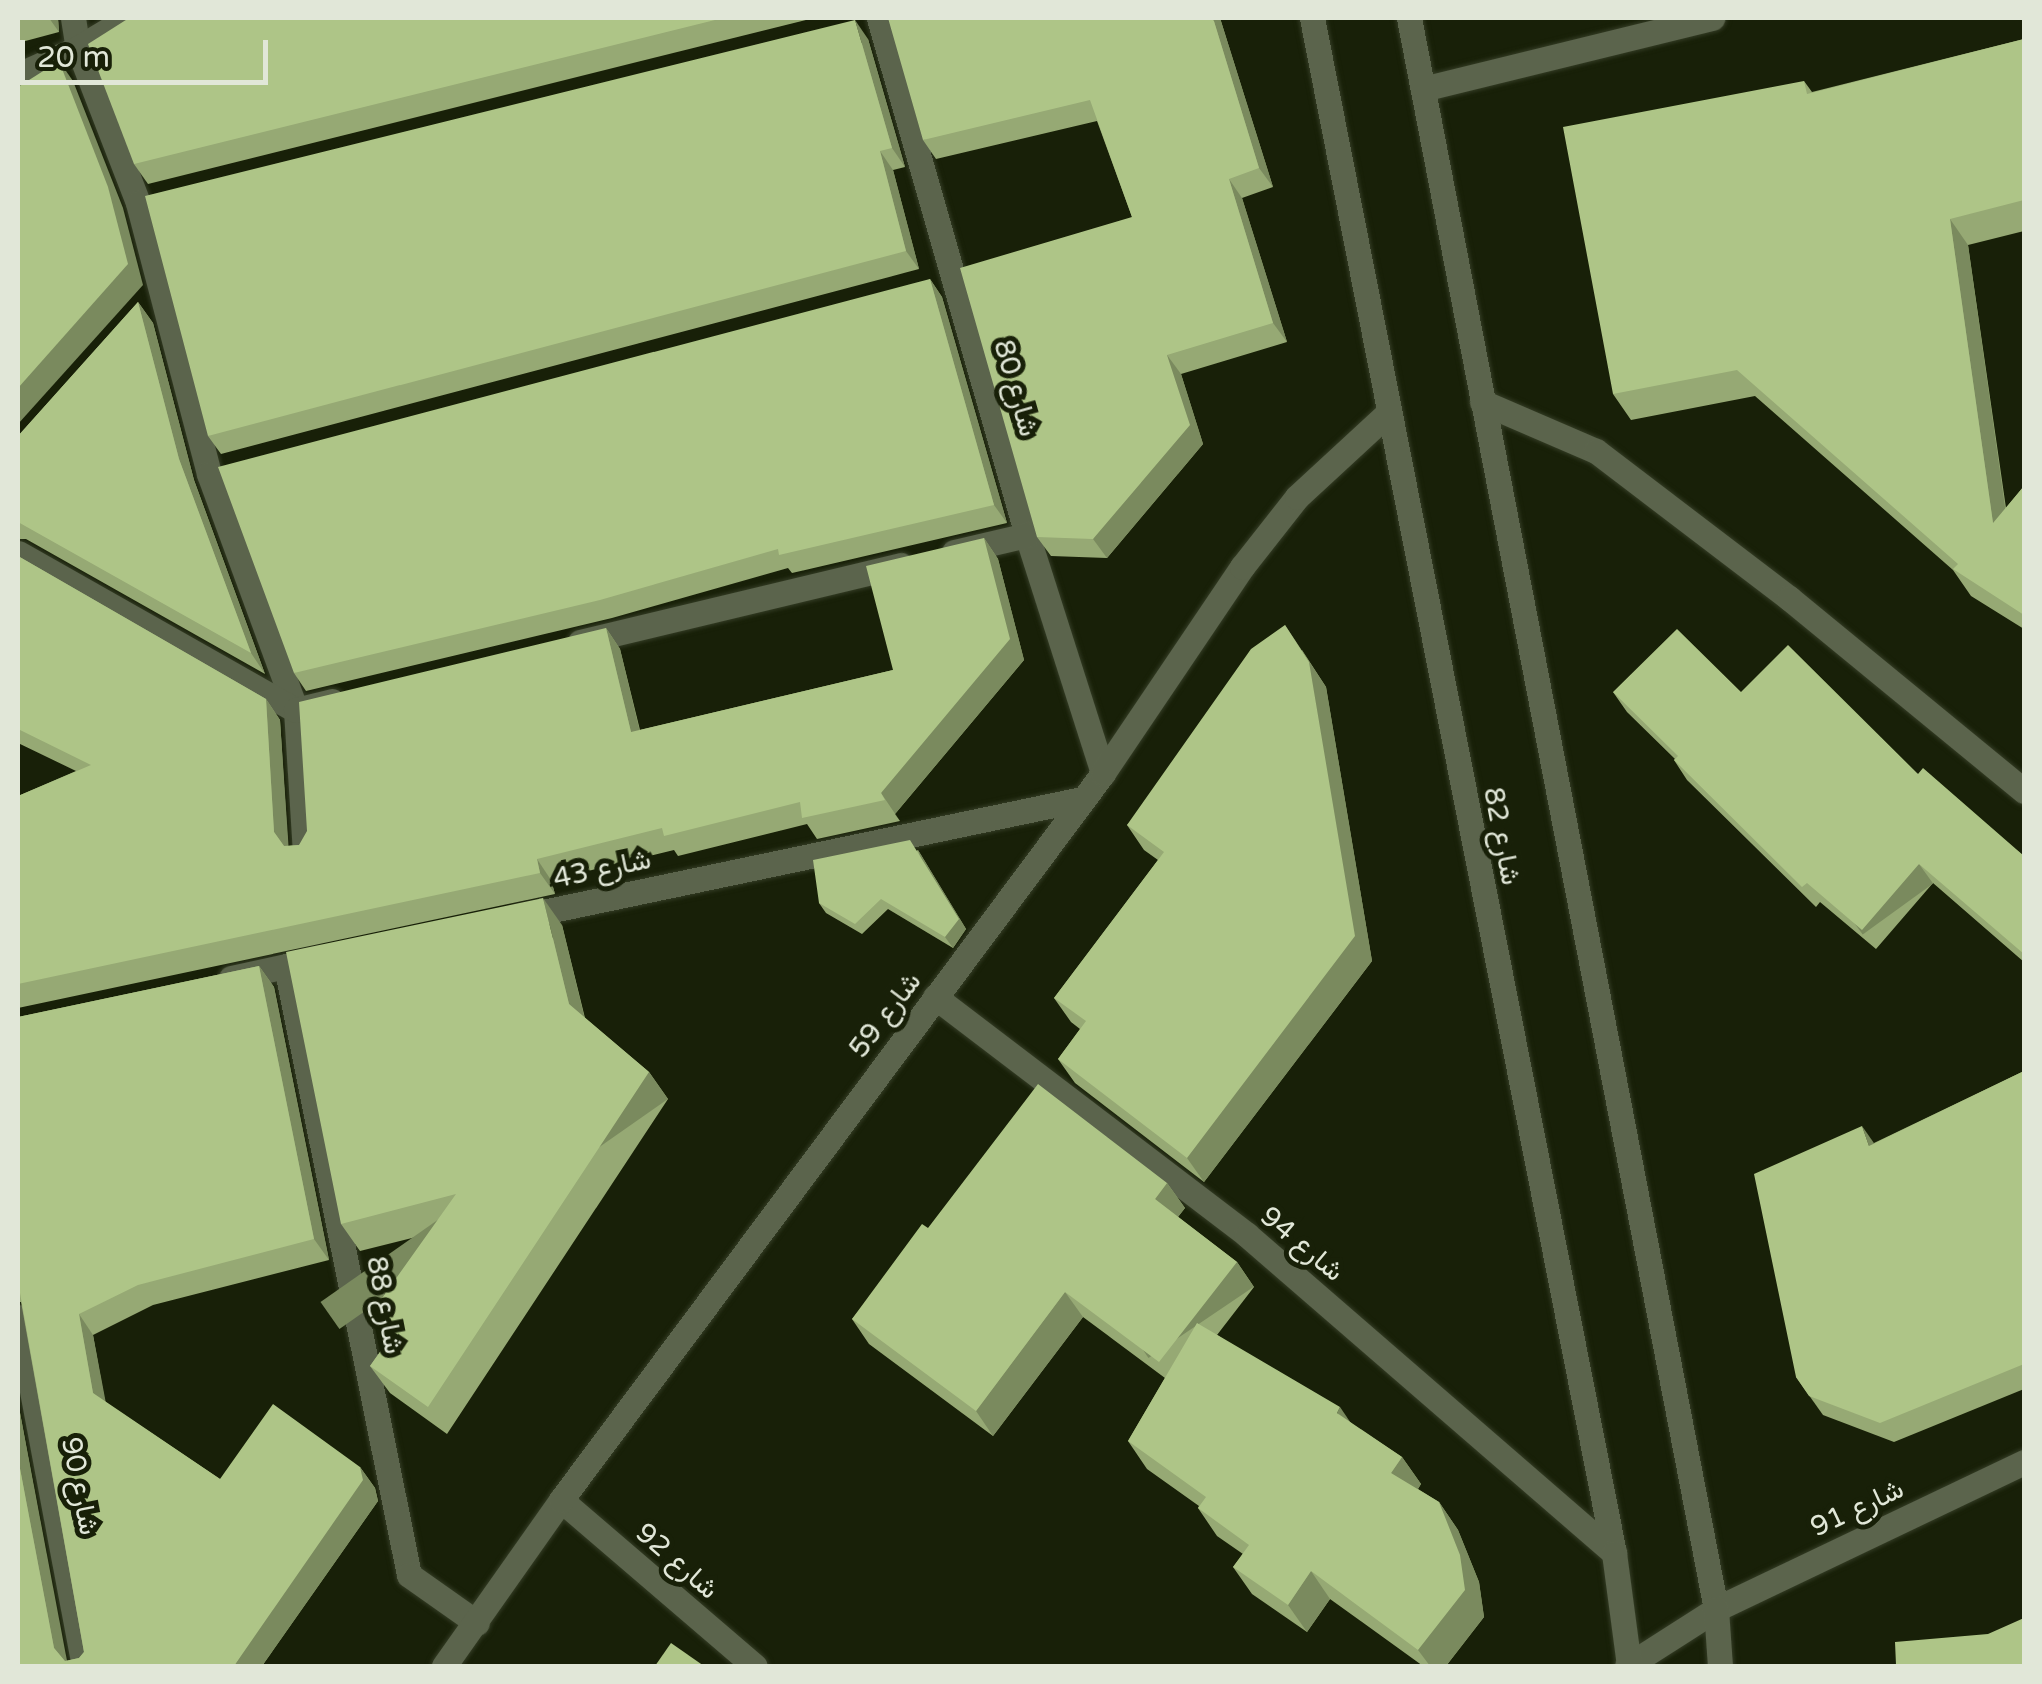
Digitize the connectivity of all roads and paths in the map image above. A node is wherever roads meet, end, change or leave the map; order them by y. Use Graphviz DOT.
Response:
graph roads {
  1 [pos="73,18"];
  2 [pos="128,18"];
  3 [pos="1312,18"];
  4 [pos="1409,18"];
  5 [pos="1712,18"];
  6 [pos="876,19"];
  7 [pos="78,48"];
  8 [pos="18,75"];
  9 [pos="1423,89"];
  10 [pos="160,290"];
  11 [pos="134,319"];
  12 [pos="1482,402"];
  13 [pos="1388,414"];
  14 [pos="1027,535"];
  15 [pos="18,553"];
  16 [pos="546,650"];
  17 [pos="354,696"];
  18 [pos="296,710"];
  19 [pos="1102,773"];
  20 [pos="2024,790"];
  21 [pos="1082,799"];
  22 [pos="305,852"];
  23 [pos="500,921"];
  24 [pos="344,954"];
  25 [pos="286,966"];
  26 [pos="210,982"];
  27 [pos="936,998"];
  28 [pos="18,1318"];
  29 [pos="2024,1462"];
  30 [pos="561,1500"];
  31 [pos="1614,1553"];
  32 [pos="1716,1608"];
  33 [pos="477,1623"];
  34 [pos="84,1666"];
  35 [pos="444,1666"];
  36 [pos="755,1666"];
  37 [pos="1628,1666"];
  38 [pos="1720,1666"];
  1 -- 7 [label="street"];
  2 -- 7 [label="street"];
  3 -- 13 [label="street, شارع 82"];
  4 -- 9 [label="street"];
  5 -- 9 [label="street"];
  6 -- 14 [label="street, شارع 80"];
  7 -- 8 [label="street"];
  7 -- 10 [label="street"];
  9 -- 12 [label="street"];
  10 -- 11 [label="street"];
  10 -- 18 [label="street"];
  12 -- 20 [label="street"];
  12 -- 32 [label="street"];
  13 -- 19 [label="street, شارع 59"];
  13 -- 31 [label="street, شارع 82"];
  14 -- 16 [label="street"];
  14 -- 19 [label="street, شارع 80"];
  15 -- 18 [label="street"];
  17 -- 18 [label="street"];
  18 -- 22 [label="street"];
  19 -- 21 [label="street, شارع 59"];
  21 -- 23 [label="street, شارع 43"];
  21 -- 27 [label="street, شارع 59"];
  24 -- 25 [label="street"];
  25 -- 26 [label="street"];
  25 -- 33 [label="street, شارع 88"];
  27 -- 30 [label="street, شارع 59"];
  27 -- 31 [label="street, شارع 94"];
  28 -- 34 [label="street, شارع 90"];
  29 -- 32 [label="street, شارع 91"];
  30 -- 33 [label="street, شارع 59"];
  30 -- 36 [label="street, شارع 92"];
  31 -- 37 [label="street, شارع 82"];
  32 -- 37 [label="street, شارع 91"];
  32 -- 38 [label="street"];
  33 -- 35 [label="street, شارع 59"];
}
